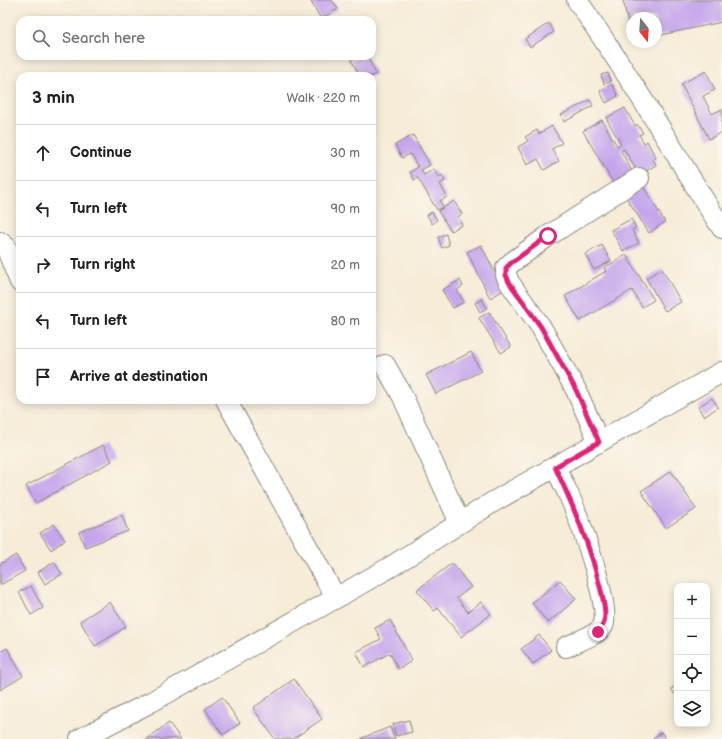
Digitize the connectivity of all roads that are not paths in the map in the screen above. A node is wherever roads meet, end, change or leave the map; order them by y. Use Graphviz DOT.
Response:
graph roads {
  1 [pos="583,2"];
  2 [pos="639,178"];
  3 [pos="722,228"];
  4 [pos="9,243"];
  5 [pos="16,268"];
  6 [pos="385,365"];
  7 [pos="722,372"];
  8 [pos="228,404"];
  9 [pos="599,442"];
  10 [pos="555,467"];
  11 [pos="460,523"];
  12 [pos="336,598"];
  13 [pos="566,647"];
  14 [pos="80,739"];
  1 -- 3 [label="street"];
  2 -- 9 [label="street"];
  4 -- 5 [label="street"];
  6 -- 11 [label="street"];
  7 -- 9 [label="street"];
  8 -- 12 [label="street"];
  9 -- 10 [label="street"];
  10 -- 11 [label="street"];
  10 -- 13 [label="street"];
  11 -- 12 [label="street"];
  12 -- 14 [label="street"];
}
